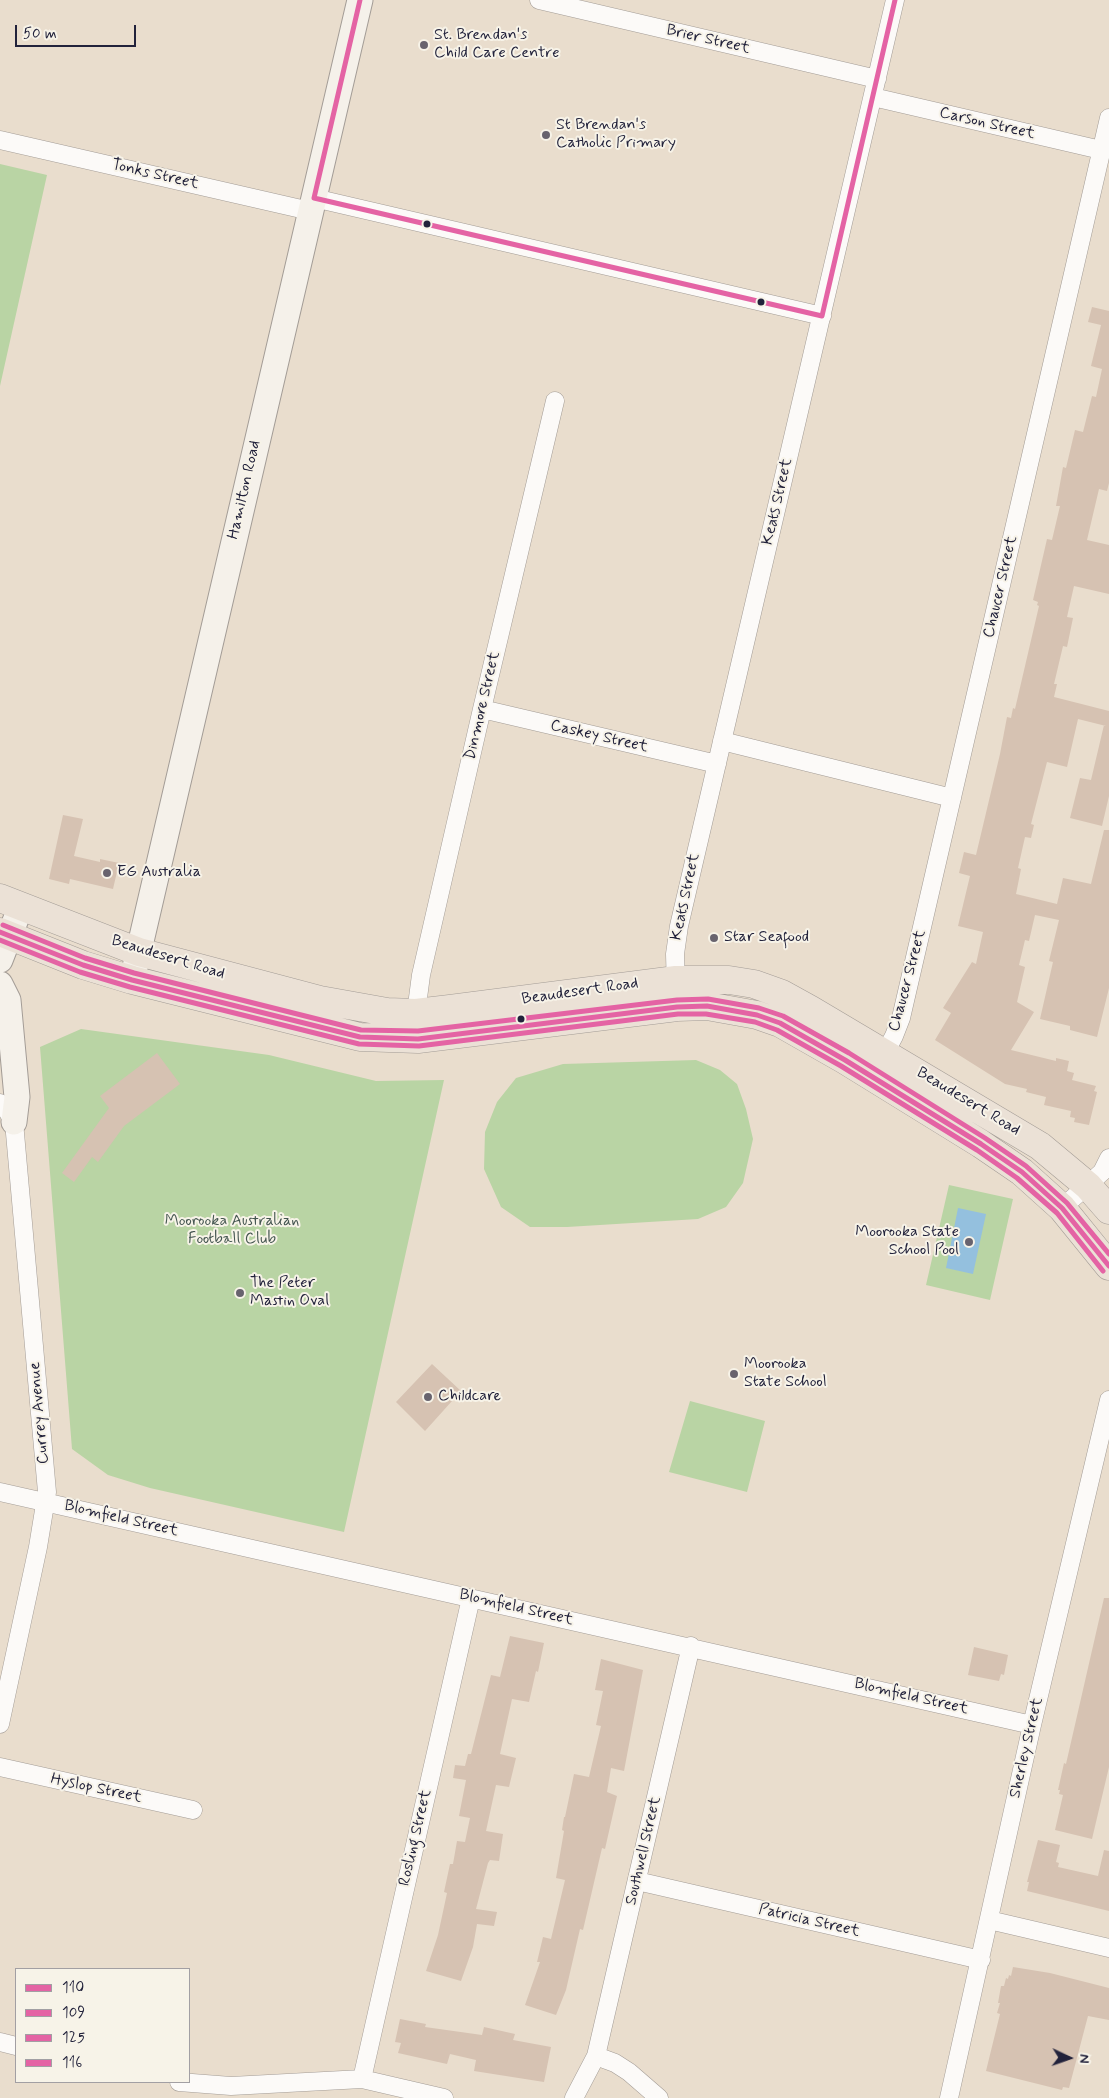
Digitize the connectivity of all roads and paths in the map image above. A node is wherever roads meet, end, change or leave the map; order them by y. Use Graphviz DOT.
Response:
graph roads {
  1 [pos="360,0"];
  2 [pos="539,0"];
  3 [pos="895,0"];
  4 [pos="877,80"];
  5 [pos="873,97"];
  6 [pos="1109,118"];
  7 [pos="0,140"];
  8 [pos="1105,142"];
  9 [pos="312,204"];
  10 [pos="822,316"];
  11 [pos="555,401"];
  12 [pos="482,709"];
  13 [pos="722,741"];
  14 [pos="716,764"];
  15 [pos="952,798"];
  16 [pos="10,902"];
  17 [pos="3,943"];
  18 [pos="139,952"];
  19 [pos="132,980"];
  20 [pos="676,980"];
  21 [pos="0,984"];
  22 [pos="677,1007"];
  23 [pos="416,1013"];
  24 [pos="885,1052"];
  25 [pos="7,1112"];
  26 [pos="1109,1158"];
  27 [pos="1088,1186"];
  28 [pos="1062,1208"];
  29 [pos="1109,1210"];
  30 [pos="1109,1266"];
  31 [pos="1109,1400"];
  32 [pos="0,1492"];
  33 [pos="46,1502"];
  34 [pos="471,1598"];
  35 [pos="691,1646"];
  36 [pos="0,1724"];
  37 [pos="1032,1724"];
  38 [pos="0,1767"];
  39 [pos="193,1810"];
  40 [pos="637,1881"];
  41 [pos="990,1920"];
  42 [pos="1109,1948"];
  43 [pos="981,1960"];
  44 [pos="0,2042"];
  45 [pos="15,2046"];
  46 [pos="596,2056"];
  47 [pos="362,2079"];
  48 [pos="184,2083"];
  49 [pos="231,2092"];
  50 [pos="444,2098"];
  51 [pos="574,2098"];
  52 [pos="659,2098"];
  53 [pos="949,2098"];
  1 -- 9 [label="street, Hamilton Road"];
  2 -- 4 [label="street, Brier Street"];
  3 -- 4 [label="street, Keats Street"];
  4 -- 5 [label="street, Keats Street"];
  5 -- 8 [label="street, Carson Street"];
  5 -- 10 [label="street, Keats Street"];
  6 -- 8 [label="street, Chaucer Street"];
  7 -- 9 [label="street, Tonks Street"];
  8 -- 15 [label="street, Chaucer Street"];
  9 -- 10 [label="street, Tonks Street"];
  9 -- 18 [label="street, Hamilton Road"];
  10 -- 13 [label="street, Keats Street"];
  11 -- 12 [label="street, Dinmore Street"];
  12 -- 14 [label="street, Caskey Street"];
  12 -- 23 [label="street, Dinmore Street"];
  13 -- 14 [label="street, Keats Street"];
  13 -- 15 [label="street"];
  14 -- 20 [label="street, Keats Street"];
  15 -- 24 [label="street, Chaucer Street"];
  16 -- 17 [label="street"];
  16 -- 18 [label="highway, Beaudesert Road"];
  17 -- 19 [label="highway, Beaudesert Road"];
  18 -- 19 [label="street, Hamilton Road"];
  18 -- 23 [label="highway, Beaudesert Road"];
  19 -- 22 [label="highway, Beaudesert Road"];
  20 -- 22 [label="street, Keats Street"];
  20 -- 23 [label="highway, Beaudesert Road"];
  20 -- 24 [label="highway, Beaudesert Road"];
  21 -- 25 [label="street"];
  22 -- 28 [label="highway, Beaudesert Road"];
  24 -- 27 [label="highway, Beaudesert Road"];
  25 -- 33 [label="street, Currey Avenue"];
  26 -- 27 [label="street"];
  27 -- 28 [label="street"];
  27 -- 29 [label="highway, Beaudesert Road"];
  28 -- 30 [label="highway, Beaudesert Road"];
  31 -- 37 [label="street, Sherley Street"];
  32 -- 33 [label="street, Blomfield Street"];
  33 -- 34 [label="street, Blomfield Street"];
  33 -- 36 [label="street, Currey Avenue"];
  34 -- 35 [label="street, Blomfield Street"];
  34 -- 47 [label="street, Rosling Street"];
  35 -- 37 [label="street, Blomfield Street"];
  35 -- 40 [label="street, Southwell Street"];
  37 -- 41 [label="street, Sherley Street"];
  38 -- 39 [label="street, Hyslop Street"];
  40 -- 43 [label="street, Patricia Street"];
  40 -- 46 [label="street, Southwell Street"];
  41 -- 42 [label="street"];
  41 -- 43 [label="street, Sherley Street"];
  43 -- 53 [label="street, Sherley Street"];
  44 -- 45 [label="street"];
  46 -- 51 [label="street, Southwell Street"];
  46 -- 52 [label="street"];
  47 -- 49 [label="street"];
  47 -- 50 [label="street"];
  48 -- 49 [label="street"];
}
